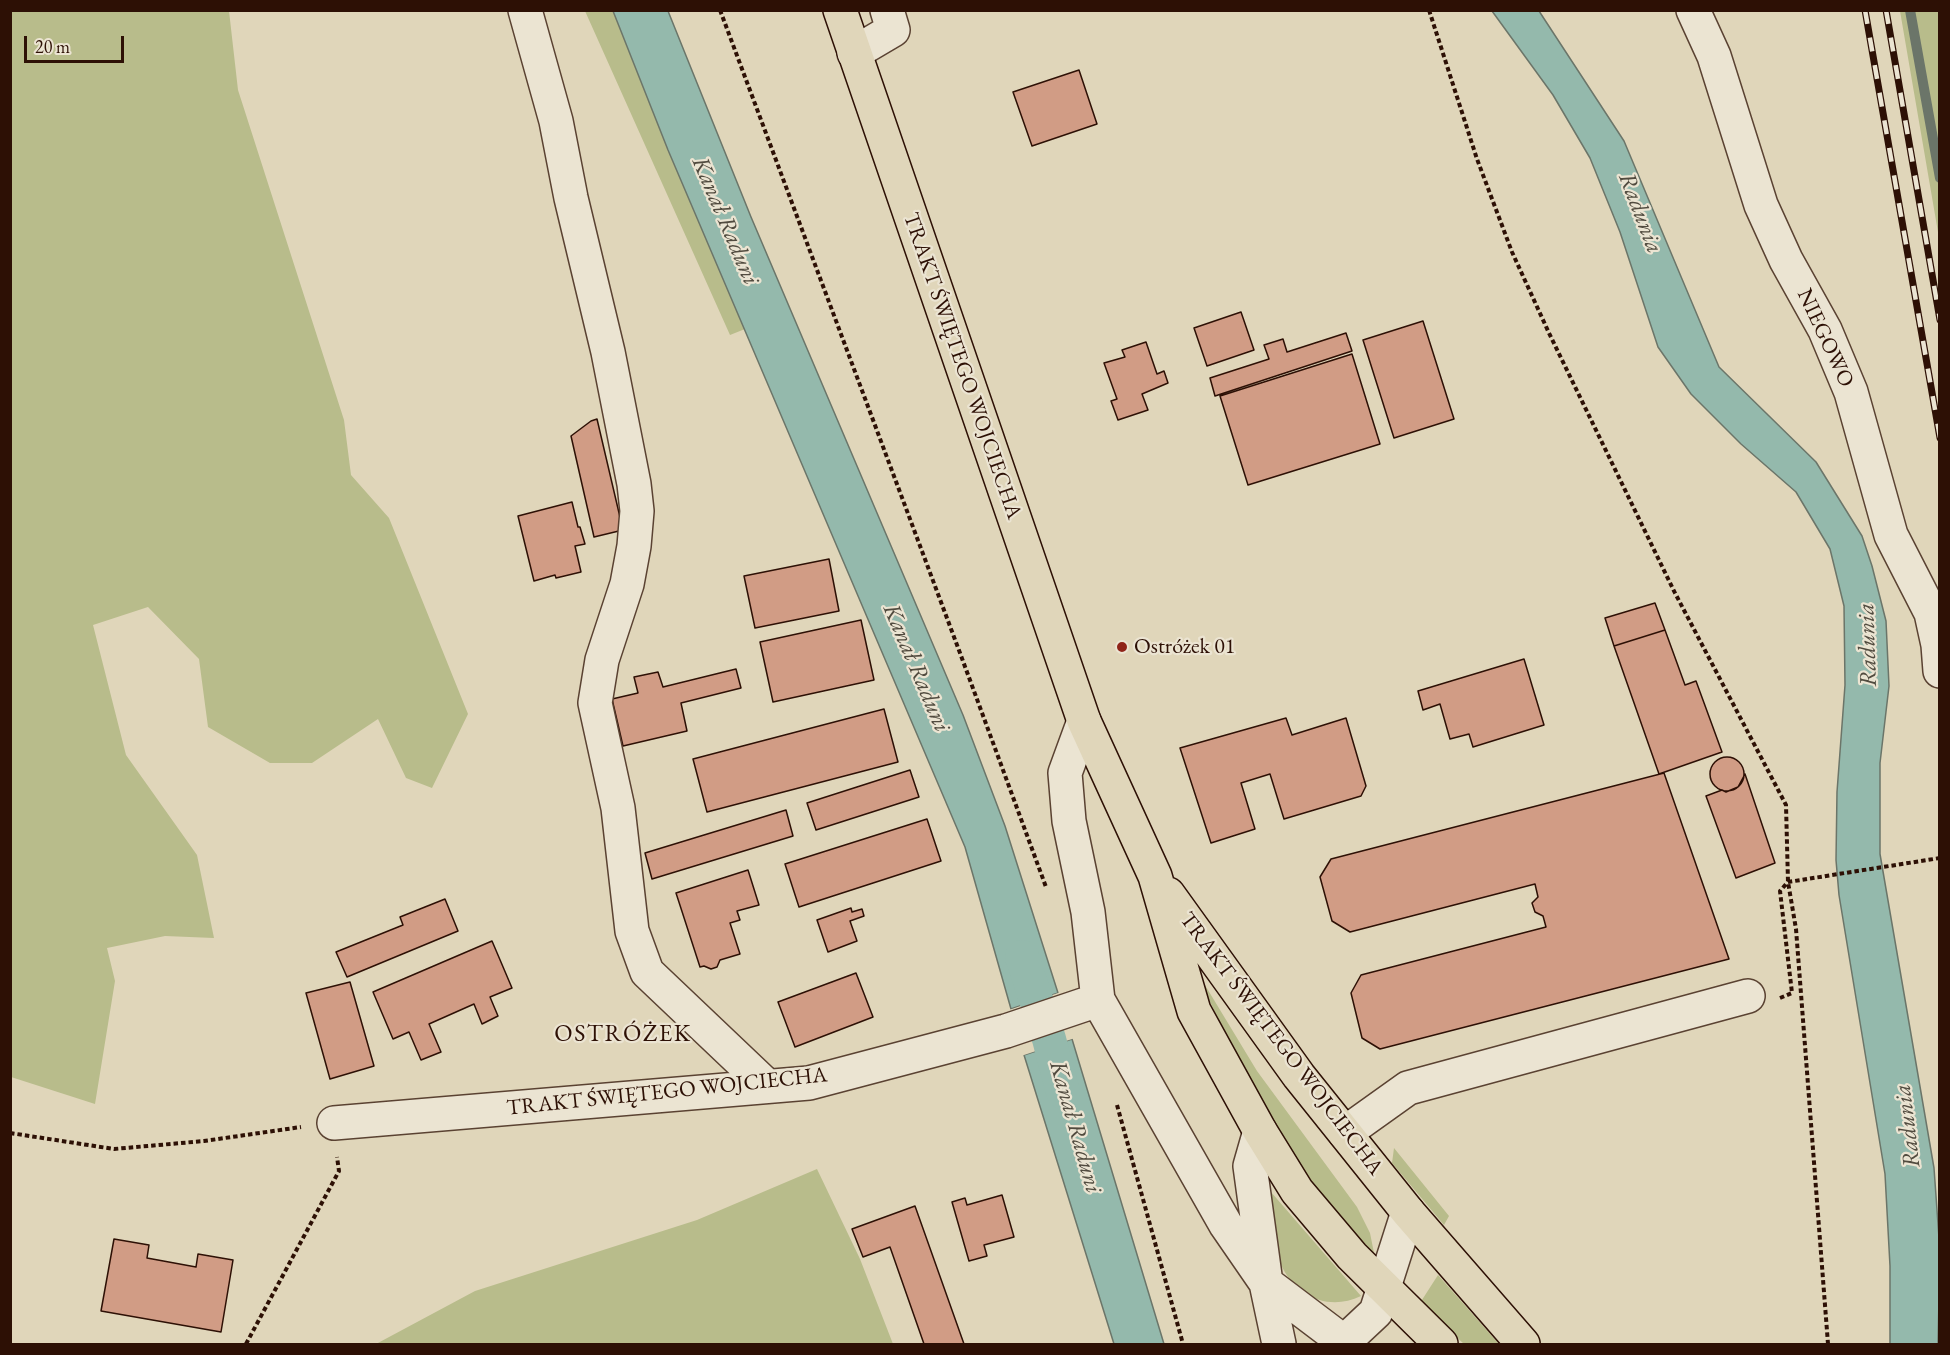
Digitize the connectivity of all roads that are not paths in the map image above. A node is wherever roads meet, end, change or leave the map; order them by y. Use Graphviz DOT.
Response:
graph roads {
  1 [pos="525,10"];
  2 [pos="840,10"];
  3 [pos="887,10"];
  4 [pos="1694,10"];
  5 [pos="854,53"];
  6 [pos="1940,671"];
  7 [pos="1084,721"];
  8 [pos="1155,876"];
  9 [pos="1748,996"];
  10 [pos="1085,1004"];
  11 [pos="766,1086"];
  12 [pos="334,1122"];
  13 [pos="1260,1131"];
  14 [pos="1345,1133"];
  15 [pos="1408,1212"];
  16 [pos="1266,1283"];
  17 [pos="1384,1288"];
  18 [pos="1344,1343"];
  19 [pos="1279,1344"];
  20 [pos="1441,1344"];
  21 [pos="1523,1344"];
  1 -- 11 [label="street"];
  2 -- 5 [label="main road, TRAKT ŚWIĘTEGO WOJCIECHA"];
  3 -- 5 [label="street"];
  4 -- 6 [label="street, NIEGOWO"];
  5 -- 7 [label="main road, TRAKT ŚWIĘTEGO WOJCIECHA"];
  7 -- 8 [label="main road, TRAKT ŚWIĘTEGO WOJCIECHA"];
  7 -- 10 [label="street"];
  8 -- 13 [label="main road, TRAKT ŚWIĘTEGO WOJCIECHA"];
  8 -- 14 [label="main road, TRAKT ŚWIĘTEGO WOJCIECHA"];
  9 -- 14 [label="street"];
  10 -- 11 [label="street, TRAKT ŚWIĘTEGO WOJCIECHA"];
  10 -- 16 [label="street"];
  11 -- 12 [label="street, TRAKT ŚWIĘTEGO WOJCIECHA"];
  13 -- 16 [label="street"];
  13 -- 17 [label="main road, TRAKT ŚWIĘTEGO WOJCIECHA"];
  14 -- 15 [label="main road, TRAKT ŚWIĘTEGO WOJCIECHA"];
  15 -- 17 [label="street"];
  15 -- 21 [label="main road, TRAKT ŚWIĘTEGO WOJCIECHA"];
  16 -- 18 [label="street"];
  16 -- 19 [label="street"];
  17 -- 18 [label="street"];
  17 -- 20 [label="main road, TRAKT ŚWIĘTEGO WOJCIECHA"];
}
